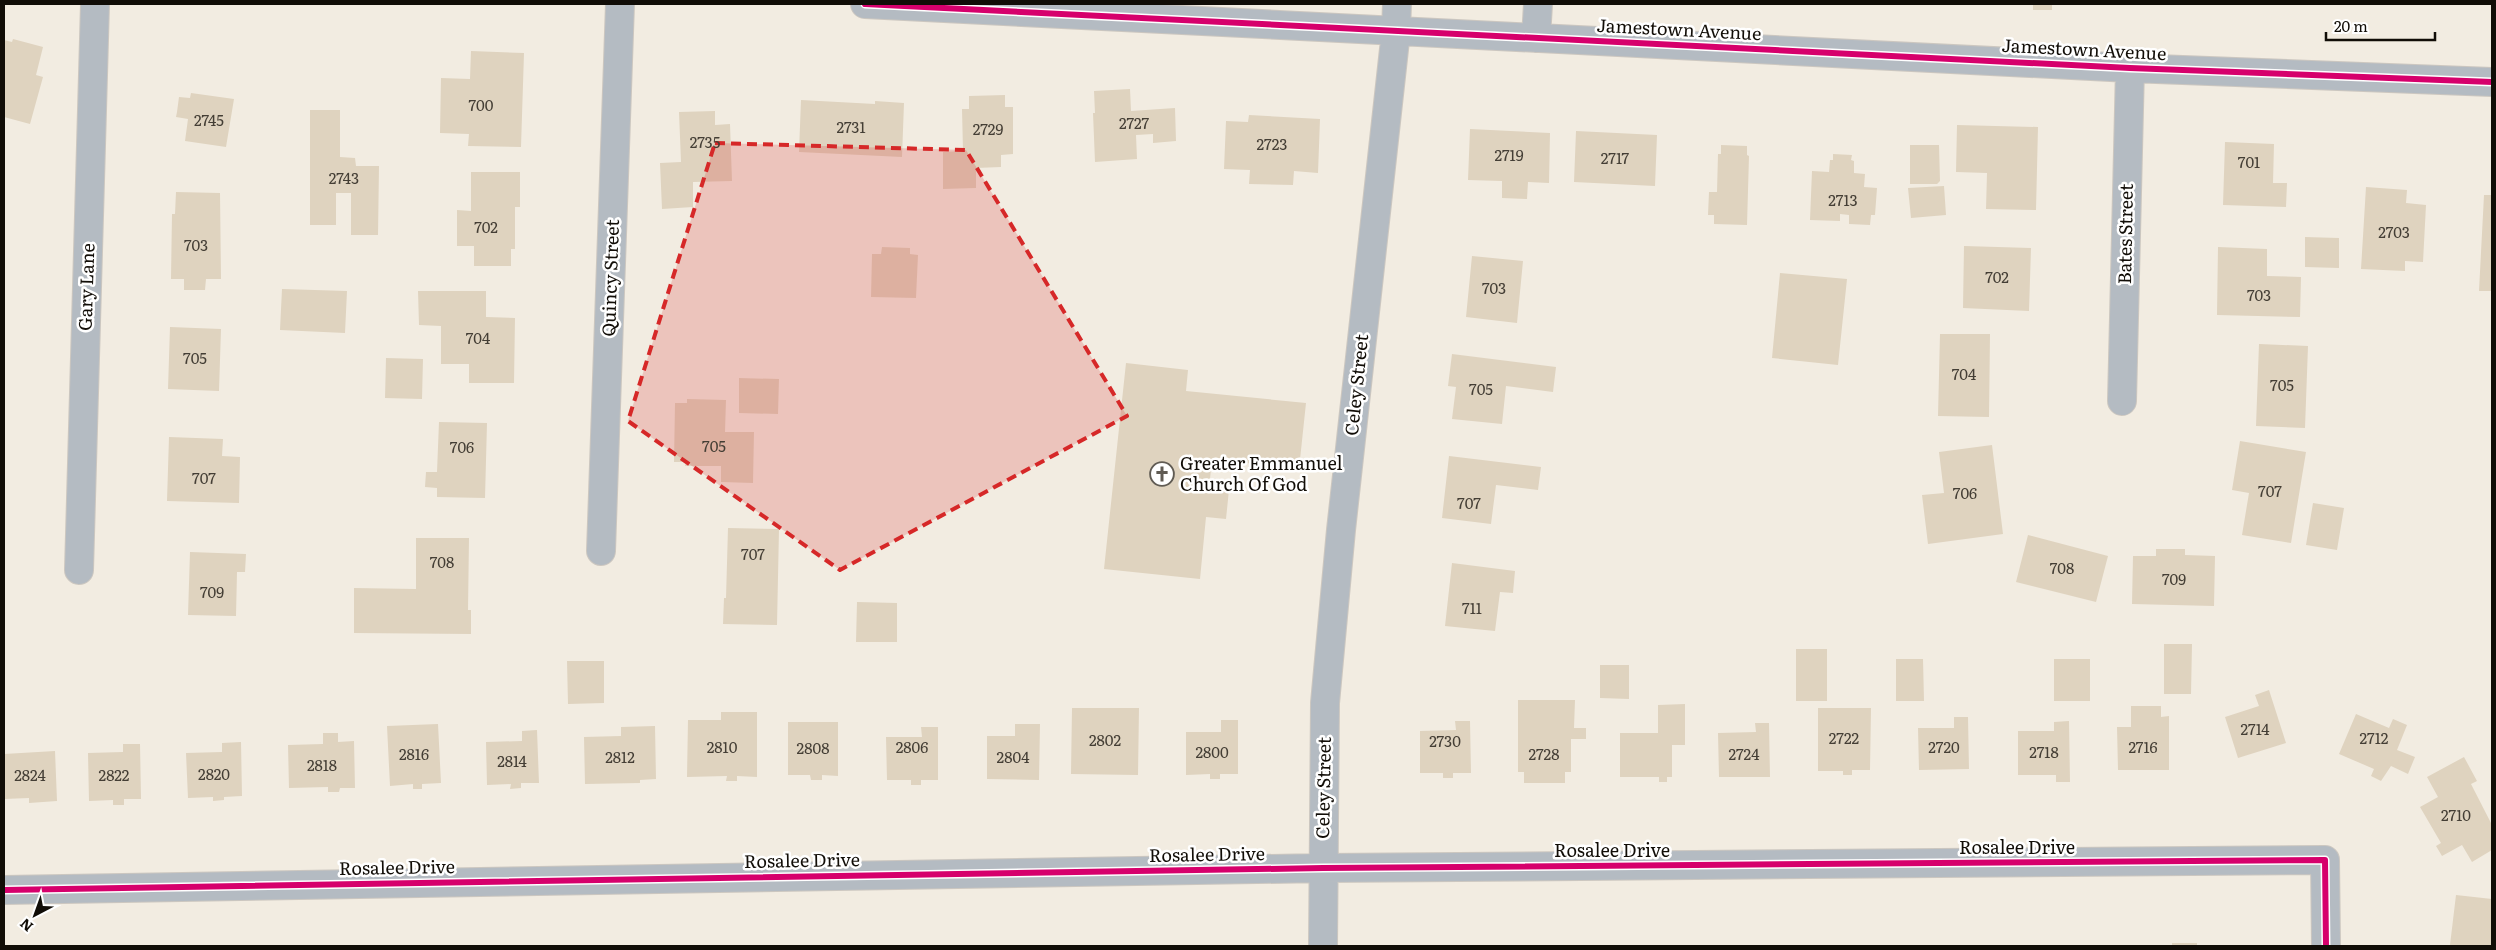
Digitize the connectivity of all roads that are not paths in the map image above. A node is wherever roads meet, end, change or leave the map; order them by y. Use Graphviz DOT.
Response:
graph roads {
  1 [pos="95,4"];
  2 [pos="620,4"];
  3 [pos="865,4"];
  4 [pos="1397,4"];
  5 [pos="1538,4"];
  6 [pos="1396,31"];
  7 [pos="1536,38"];
  8 [pos="2130,68"];
  9 [pos="2492,82"];
  10 [pos="2122,401"];
  11 [pos="601,551"];
  12 [pos="80,570"];
  13 [pos="1323,868"];
  14 [pos="4,890"];
  15 [pos="1323,946"];
  16 [pos="2326,946"];
  1 -- 12 [label="street, Gary Lane"];
  2 -- 11 [label="street, Quincy Street"];
  3 -- 6 [label="street, Jamestown Avenue"];
  4 -- 6 [label="street, Celey Street"];
  5 -- 7 [label="street"];
  6 -- 7 [label="street, Jamestown Avenue"];
  6 -- 13 [label="street, Celey Street"];
  7 -- 8 [label="street, Jamestown Avenue"];
  8 -- 9 [label="street, Jamestown Avenue"];
  8 -- 10 [label="street, Bates Street"];
  13 -- 14 [label="street, Rosalee Drive"];
  13 -- 15 [label="street, Celey Street"];
  13 -- 16 [label="street, Rosalee Drive"];
}
